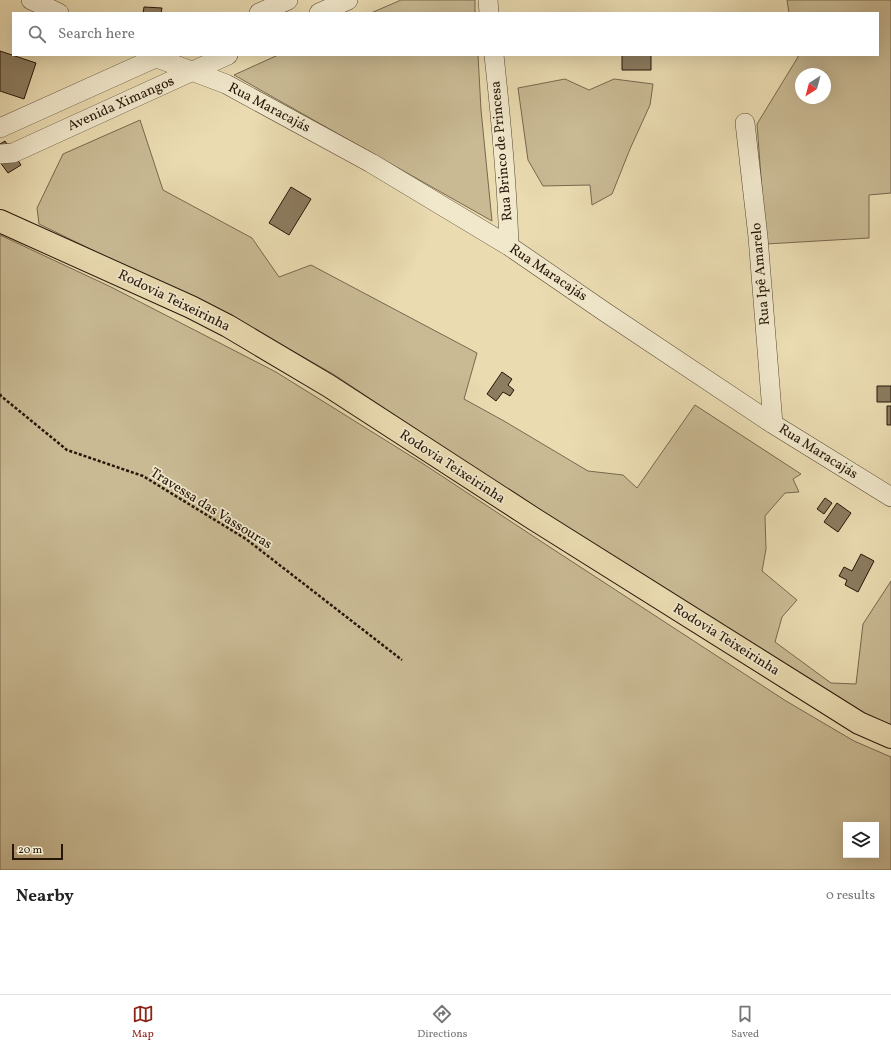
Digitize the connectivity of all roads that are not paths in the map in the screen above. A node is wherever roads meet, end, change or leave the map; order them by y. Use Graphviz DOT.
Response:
graph roads {
  1 [pos="32,0"];
  2 [pos="288,0"];
  3 [pos="348,0"];
  4 [pos="488,0"];
  5 [pos="54,7"];
  6 [pos="261,12"];
  7 [pos="322,12"];
  8 [pos="490,12"];
  9 [pos="155,56"];
  10 [pos="226,56"];
  11 [pos="494,56"];
  12 [pos="192,72"];
  13 [pos="37,111"];
  14 [pos="745,123"];
  15 [pos="0,128"];
  16 [pos="4,156"];
  17 [pos="0,221"];
  18 [pos="509,246"];
  19 [pos="773,424"];
  20 [pos="891,497"];
  21 [pos="891,737"];
  1 -- 5 [label="street"];
  2 -- 6 [label="street"];
  3 -- 7 [label="street"];
  4 -- 8 [label="street"];
  9 -- 12 [label="street, Rua Maracajás"];
  9 -- 13 [label="street, Avenida Ximangos"];
  10 -- 12 [label="street, Avenida Ximangos"];
  11 -- 18 [label="street, Rua Brinco de Princesa"];
  12 -- 16 [label="street, Avenida Ximangos"];
  12 -- 18 [label="street, Rua Maracajás"];
  13 -- 15 [label="street, Avenida Ximangos"];
  13 -- 16 [label="street, Avenida Ximangos"];
  14 -- 19 [label="street, Rua Ipê Amarelo"];
  17 -- 21 [label="main road, Rodovia Teixeirinha"];
  18 -- 19 [label="street, Rua Maracajás"];
  19 -- 20 [label="street, Rua Maracajás"];
}
